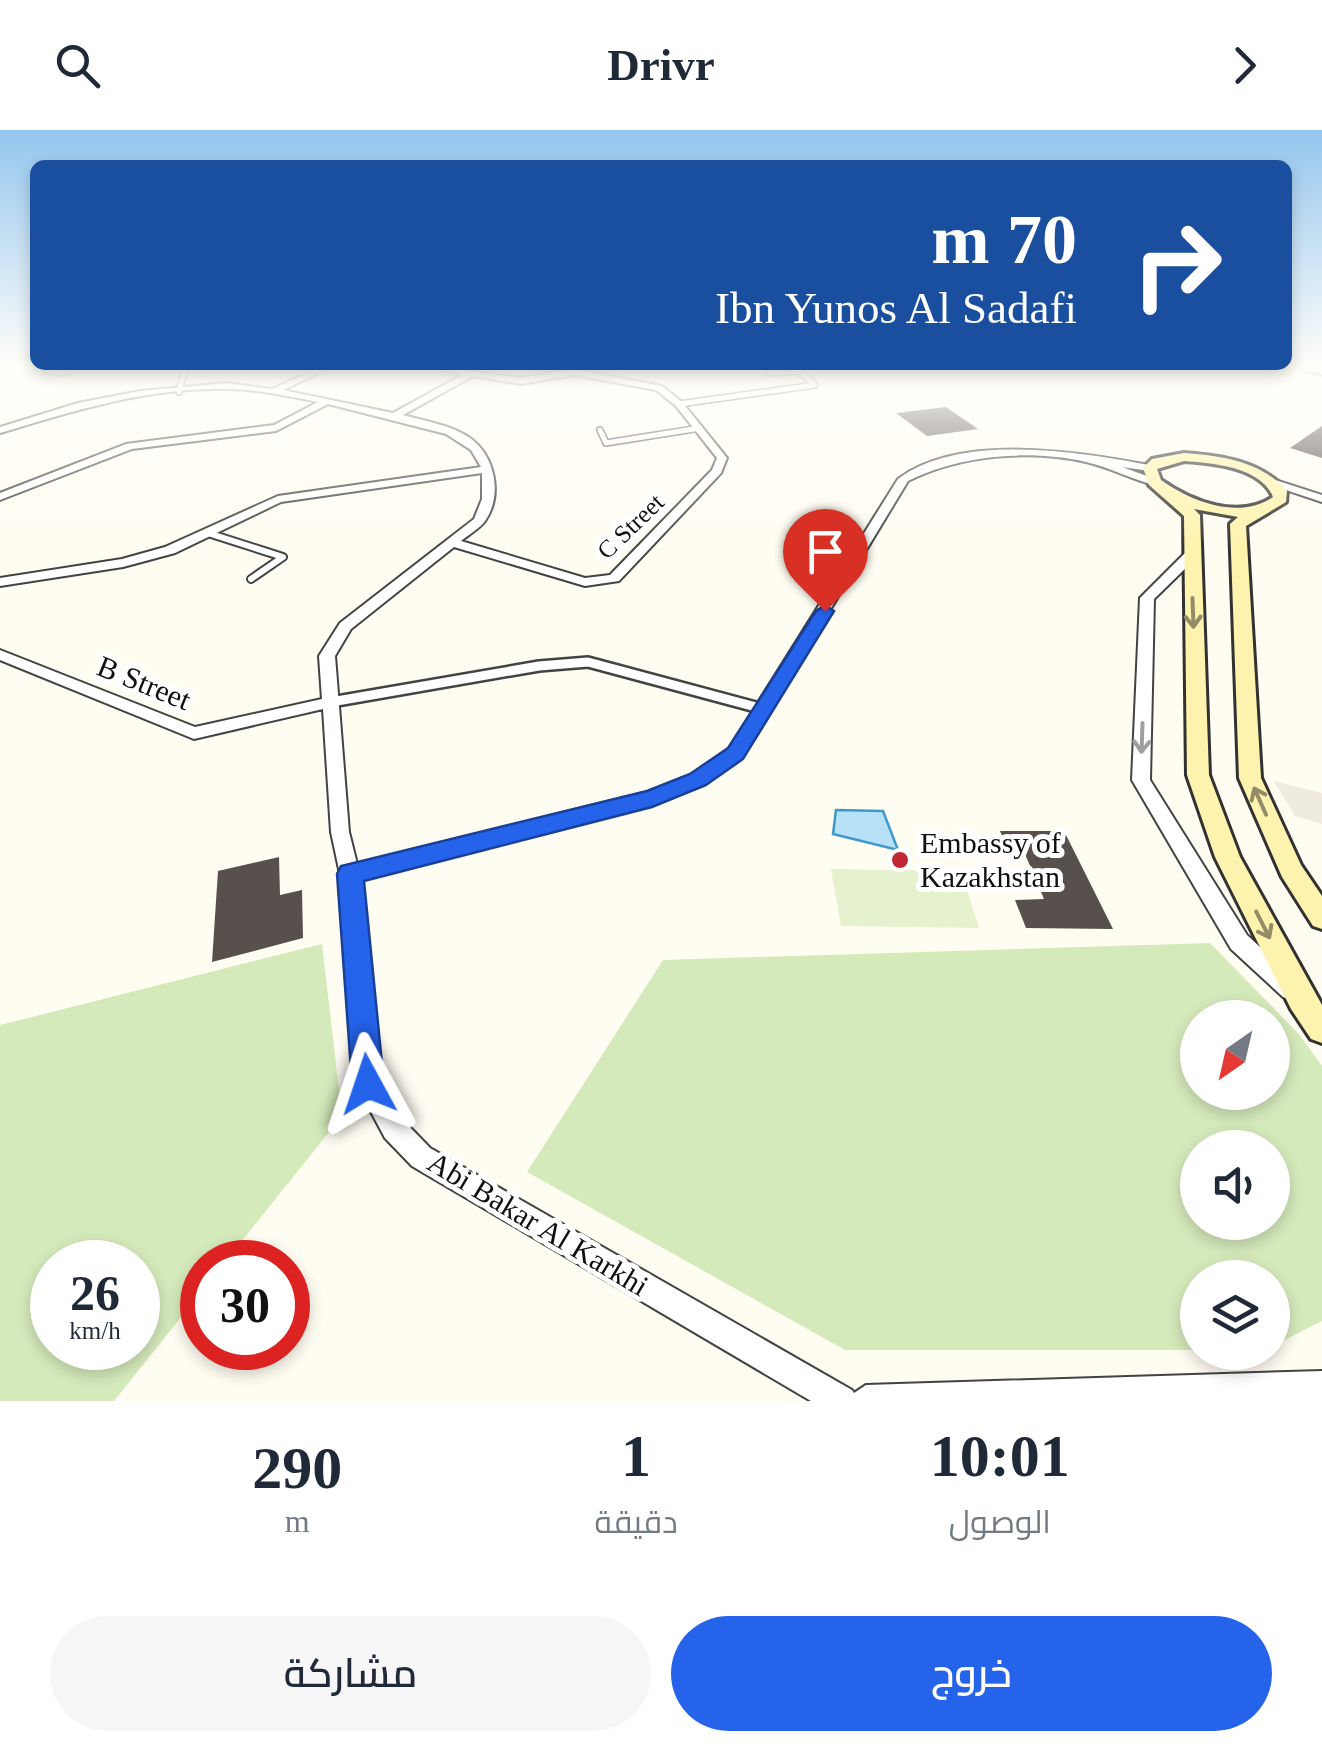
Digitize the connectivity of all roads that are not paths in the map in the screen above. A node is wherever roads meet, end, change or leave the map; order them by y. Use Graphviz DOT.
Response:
graph roads {
  1 [pos="277,427"];
  2 [pos="440,427"];
  3 [pos="700,428"];
  4 [pos="600,430"];
  5 [pos="487,469"];
  6 [pos="1157,481"];
  7 [pos="1272,482"];
  8 [pos="0,497"];
  9 [pos="1322,502"];
  10 [pos="1267,508"];
  11 [pos="210,534"];
  12 [pos="453,542"];
  13 [pos="1192,555"];
  14 [pos="250,578"];
  15 [pos="0,582"];
  16 [pos="0,655"];
  17 [pos="331,702"];
  18 [pos="765,710"];
  19 [pos="350,874"];
  20 [pos="1322,918"];
  21 [pos="1301,1000"];
  22 [pos="1322,1028"];
  23 [pos="1322,1386"];
  24 [pos="841,1401"];
  25 [pos="866,1401"];
  1 -- 8 [label="street"];
  2 -- 5 [label="street"];
  3 -- 4 [label="lane"];
  3 -- 12 [label="street, C Street"];
  5 -- 11 [label="street"];
  5 -- 12 [label="street, Abi Bakar Al Karkhi"];
  6 -- 7 [label="street"];
  6 -- 10 [label="street"];
  6 -- 13 [label="street"];
  6 -- 18 [label="street"];
  7 -- 9 [label="street"];
  7 -- 10 [label="street"];
  9 -- 10 [label="street"];
  20 -- 10 [label="street, one-way"];
  11 -- 14 [label="lane"];
  11 -- 15 [label="street"];
  12 -- 17 [label="street, Abi Bakar Al Karkhi"];
  13 -- 21 [label="street, one-way"];
  13 -- 21 [label="street, one-way"];
  16 -- 17 [label="street, B Street"];
  17 -- 18 [label="lane"];
  17 -- 19 [label="street, Abi Bakar Al Karkhi"];
  18 -- 19 [label="street"];
  19 -- 24 [label="street, Abi Bakar Al Karkhi"];
  21 -- 22 [label="street"];
  23 -- 25 [label="street"];
}
